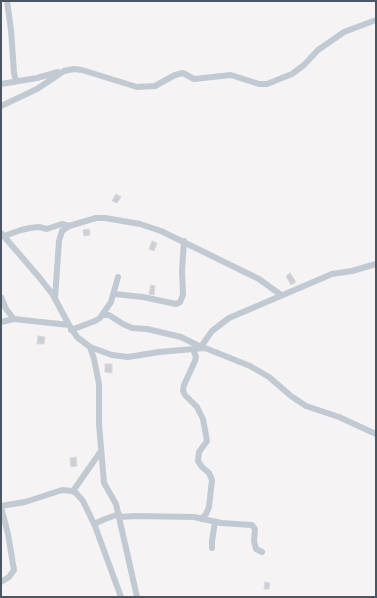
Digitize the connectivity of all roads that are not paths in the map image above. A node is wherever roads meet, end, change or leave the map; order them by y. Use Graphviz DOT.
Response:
graph roads {
  1 [pos="7,1"];
  2 [pos="376,20"];
  3 [pos="64,71"];
  4 [pos="16,81"];
  5 [pos="1,84"];
  6 [pos="1,106"];
  7 [pos="69,226"];
  8 [pos="2,235"];
  9 [pos="184,241"];
  10 [pos="376,264"];
  11 [pos="118,277"];
  12 [pos="114,294"];
  13 [pos="281,296"];
  14 [pos="1,297"];
  15 [pos="55,299"];
  16 [pos="102,315"];
  17 [pos="14,319"];
  18 [pos="1,322"];
  19 [pos="70,327"];
  20 [pos="90,347"];
  21 [pos="201,347"];
  22 [pos="193,349"];
  23 [pos="376,434"];
  24 [pos="101,451"];
  25 [pos="73,491"];
  26 [pos="1,506"];
  27 [pos="119,516"];
  28 [pos="201,519"];
  29 [pos="215,522"];
  30 [pos="94,524"];
  31 [pos="212,548"];
  32 [pos="262,552"];
  33 [pos="1,582"];
  34 [pos="121,597"];
  35 [pos="137,597"];
  1 -- 4 [label="street"];
  2 -- 3 [label="street"];
  3 -- 4 [label="street"];
  3 -- 6 [label="street"];
  4 -- 5 [label="street"];
  7 -- 8 [label="street"];
  7 -- 9 [label="street"];
  7 -- 15 [label="street"];
  8 -- 15 [label="street"];
  9 -- 12 [label="street"];
  9 -- 13 [label="street"];
  10 -- 13 [label="street"];
  11 -- 12 [label="street"];
  12 -- 16 [label="street"];
  13 -- 21 [label="street"];
  14 -- 17 [label="street"];
  15 -- 19 [label="street"];
  16 -- 19 [label="street"];
  16 -- 21 [label="street"];
  17 -- 18 [label="street"];
  17 -- 19 [label="street"];
  19 -- 20 [label="street"];
  20 -- 22 [label="street"];
  20 -- 24 [label="street"];
  21 -- 22 [label="street"];
  21 -- 23 [label="street"];
  22 -- 28 [label="street"];
  24 -- 25 [label="street"];
  24 -- 27 [label="street"];
  25 -- 26 [label="street"];
  25 -- 30 [label="street"];
  26 -- 33 [label="street"];
  27 -- 28 [label="street"];
  27 -- 30 [label="street"];
  27 -- 35 [label="street"];
  28 -- 29 [label="street"];
  29 -- 31 [label="street"];
  29 -- 32 [label="street"];
  30 -- 34 [label="street"];
}
